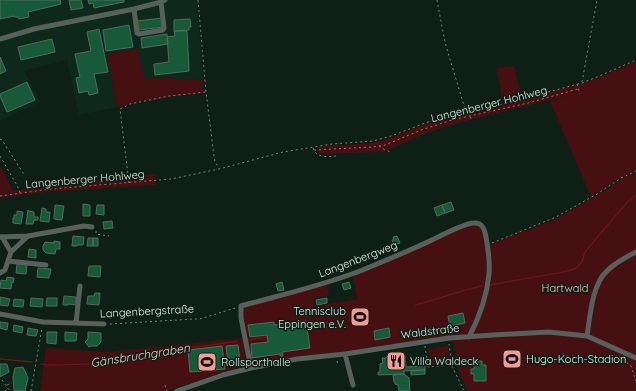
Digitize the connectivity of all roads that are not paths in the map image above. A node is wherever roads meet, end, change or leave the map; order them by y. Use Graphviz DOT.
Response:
graph roads {
  1 [pos="163,1"];
  2 [pos="134,10"];
  3 [pos="0,39"];
  4 [pos="92,227"];
  5 [pos="28,236"];
  6 [pos="1,237"];
  7 [pos="11,252"];
  8 [pos="636,252"];
  9 [pos="8,261"];
  10 [pos="46,265"];
  11 [pos="0,273"];
  12 [pos="80,286"];
  13 [pos="0,314"];
  14 [pos="76,323"];
  15 [pos="104,324"];
  16 [pos="587,336"];
  17 [pos="469,337"];
  18 [pos="345,354"];
  19 [pos="636,358"];
  20 [pos="251,368"];
  21 [pos="353,384"];
  22 [pos="177,391"];
  1 -- 2 [label="street"];
  1 -- 2 [label="street"];
  2 -- 3 [label="street"];
  4 -- 5 [label="street"];
  5 -- 6 [label="street"];
  5 -- 7 [label="street"];
  6 -- 7 [label="street"];
  7 -- 9 [label="street"];
  8 -- 16 [label="street"];
  9 -- 10 [label="street"];
  9 -- 11 [label="street"];
  12 -- 14 [label="street"];
  13 -- 14 [label="street, Langenbergstraße"];
  14 -- 15 [label="street, Langenbergstraße"];
  16 -- 17 [label="street, Waldstraße"];
  16 -- 19 [label="street, Waldstraße"];
  17 -- 18 [label="street, Waldstraße"];
  17 -- 20 [label="street, Langenbergweg"];
  18 -- 20 [label="street, Waldstraße"];
  18 -- 21 [label="street"];
  20 -- 22 [label="street, Waldstraße"];
}
